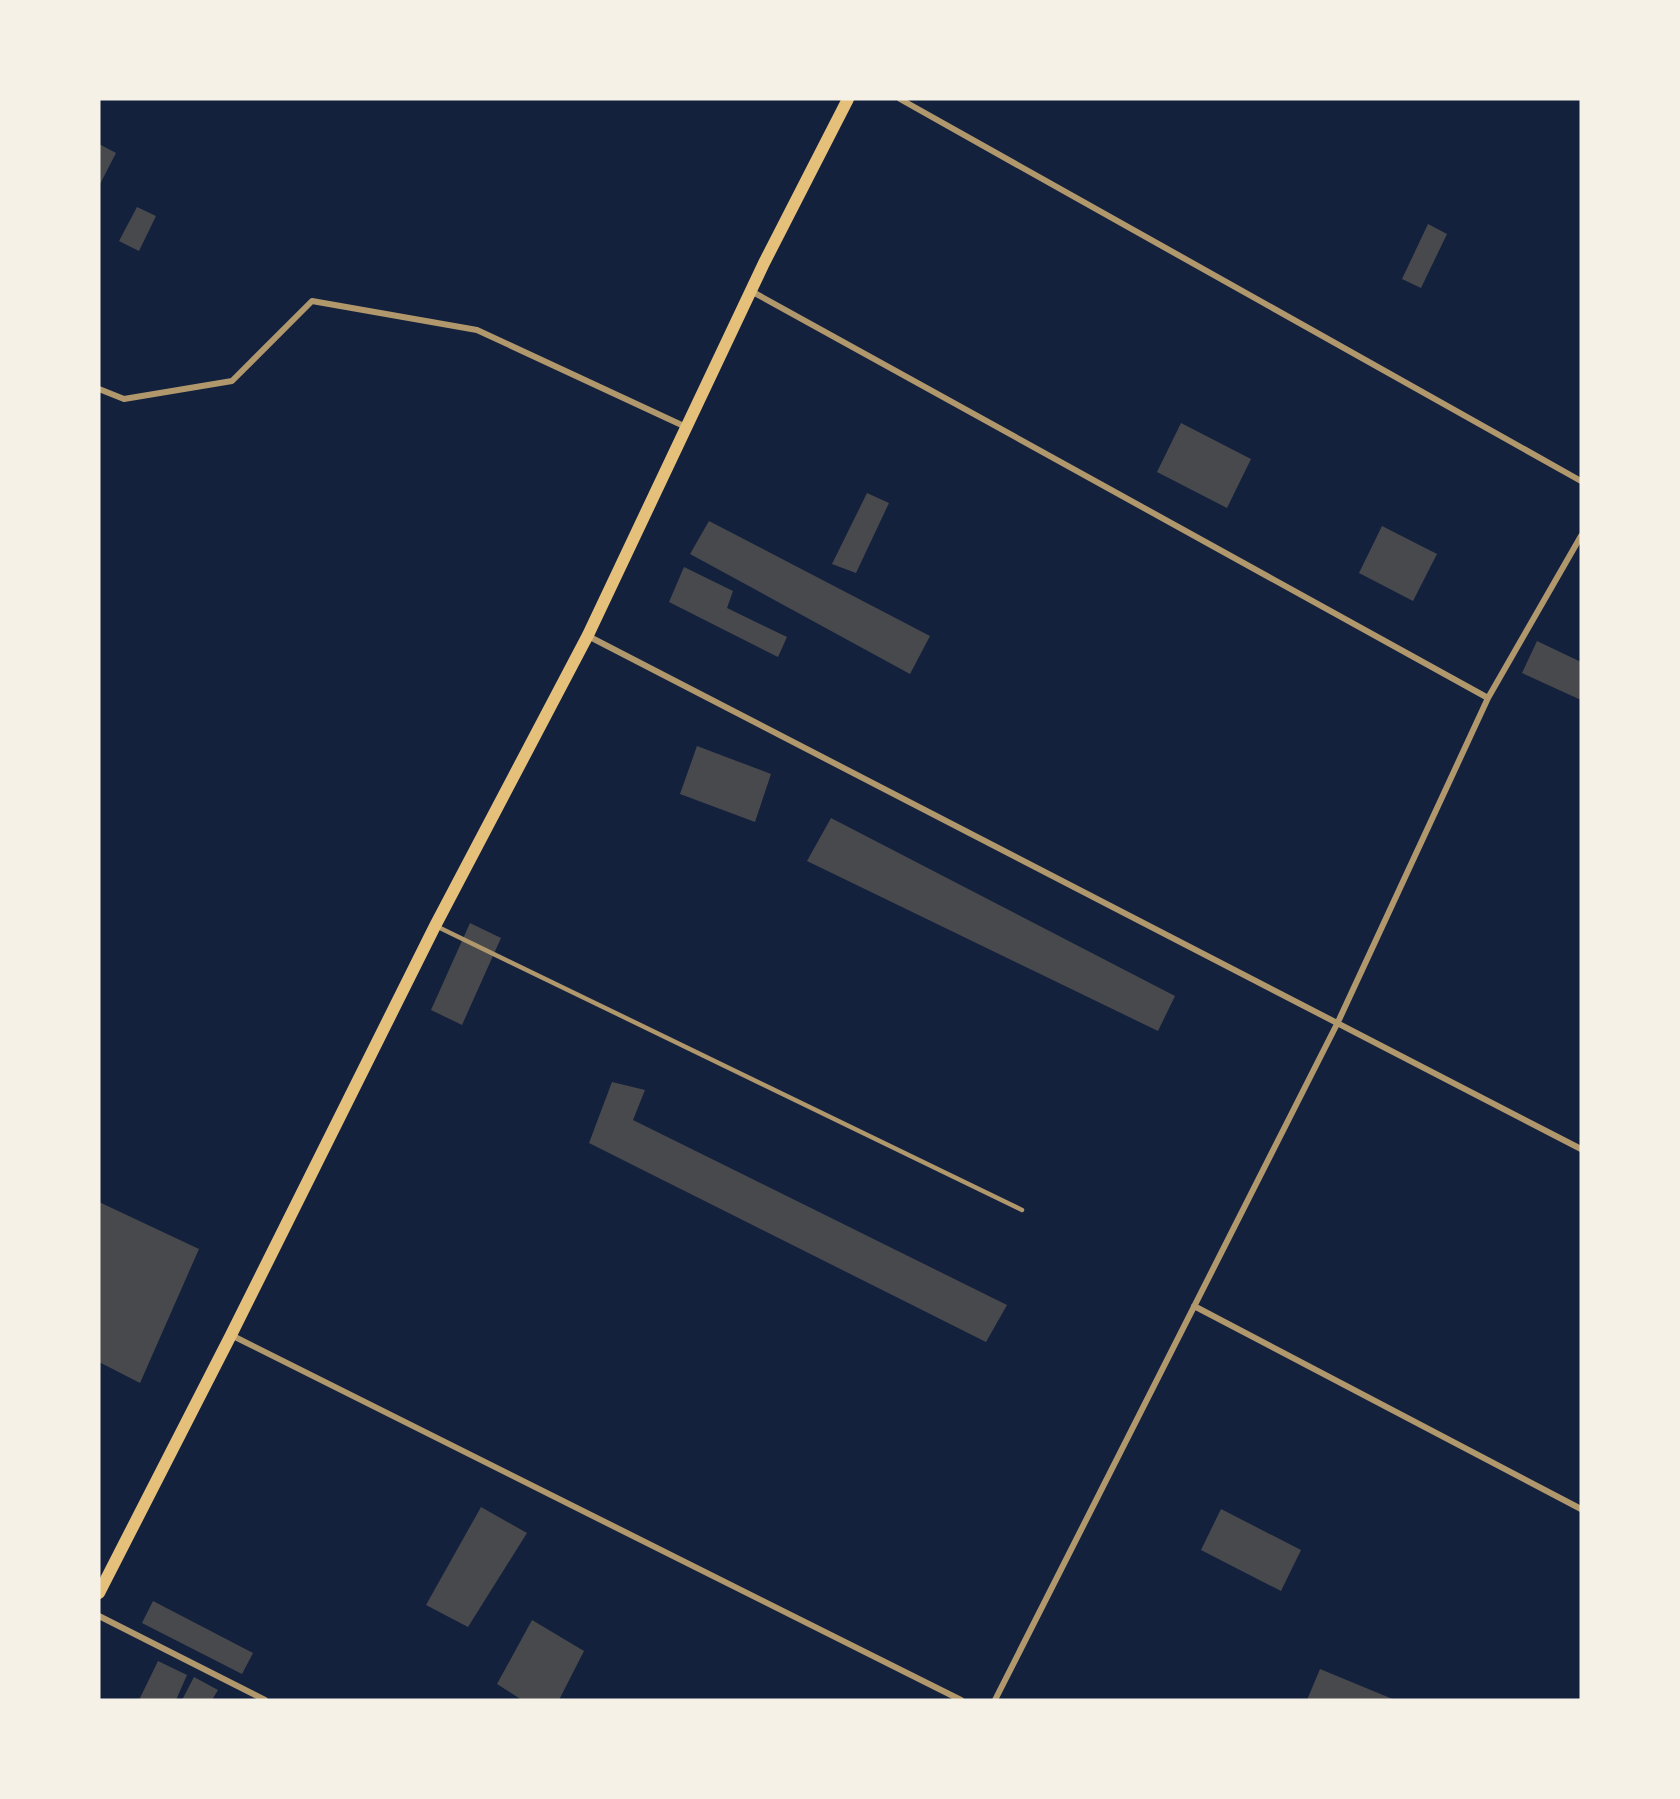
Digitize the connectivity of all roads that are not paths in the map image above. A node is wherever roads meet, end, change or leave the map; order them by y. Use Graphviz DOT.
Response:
graph roads {
  1 [pos="848,99"];
  2 [pos="900,99"];
  3 [pos="751,291"];
  4 [pos="99,389"];
  5 [pos="686,427"];
  6 [pos="1581,481"];
  7 [pos="1581,536"];
  8 [pos="588,635"];
  9 [pos="1488,698"];
  10 [pos="435,926"];
  11 [pos="1338,1022"];
  12 [pos="1581,1149"];
  13 [pos="1022,1210"];
  14 [pos="1194,1306"];
  15 [pos="231,1335"];
  16 [pos="1581,1509"];
  17 [pos="99,1593"];
  18 [pos="99,1616"];
  19 [pos="265,1700"];
  20 [pos="961,1700"];
  21 [pos="995,1700"];
  1 -- 3 [label="main road"];
  2 -- 6 [label="street"];
  3 -- 5 [label="main road"];
  3 -- 9 [label="street"];
  4 -- 5 [label="street"];
  5 -- 8 [label="main road"];
  7 -- 9 [label="street"];
  8 -- 10 [label="main road"];
  8 -- 11 [label="street"];
  9 -- 11 [label="street"];
  10 -- 13 [label="lane"];
  10 -- 15 [label="main road"];
  11 -- 12 [label="street"];
  11 -- 14 [label="street"];
  14 -- 16 [label="street"];
  14 -- 21 [label="street"];
  15 -- 17 [label="main road"];
  15 -- 20 [label="street"];
  18 -- 19 [label="street"];
}
